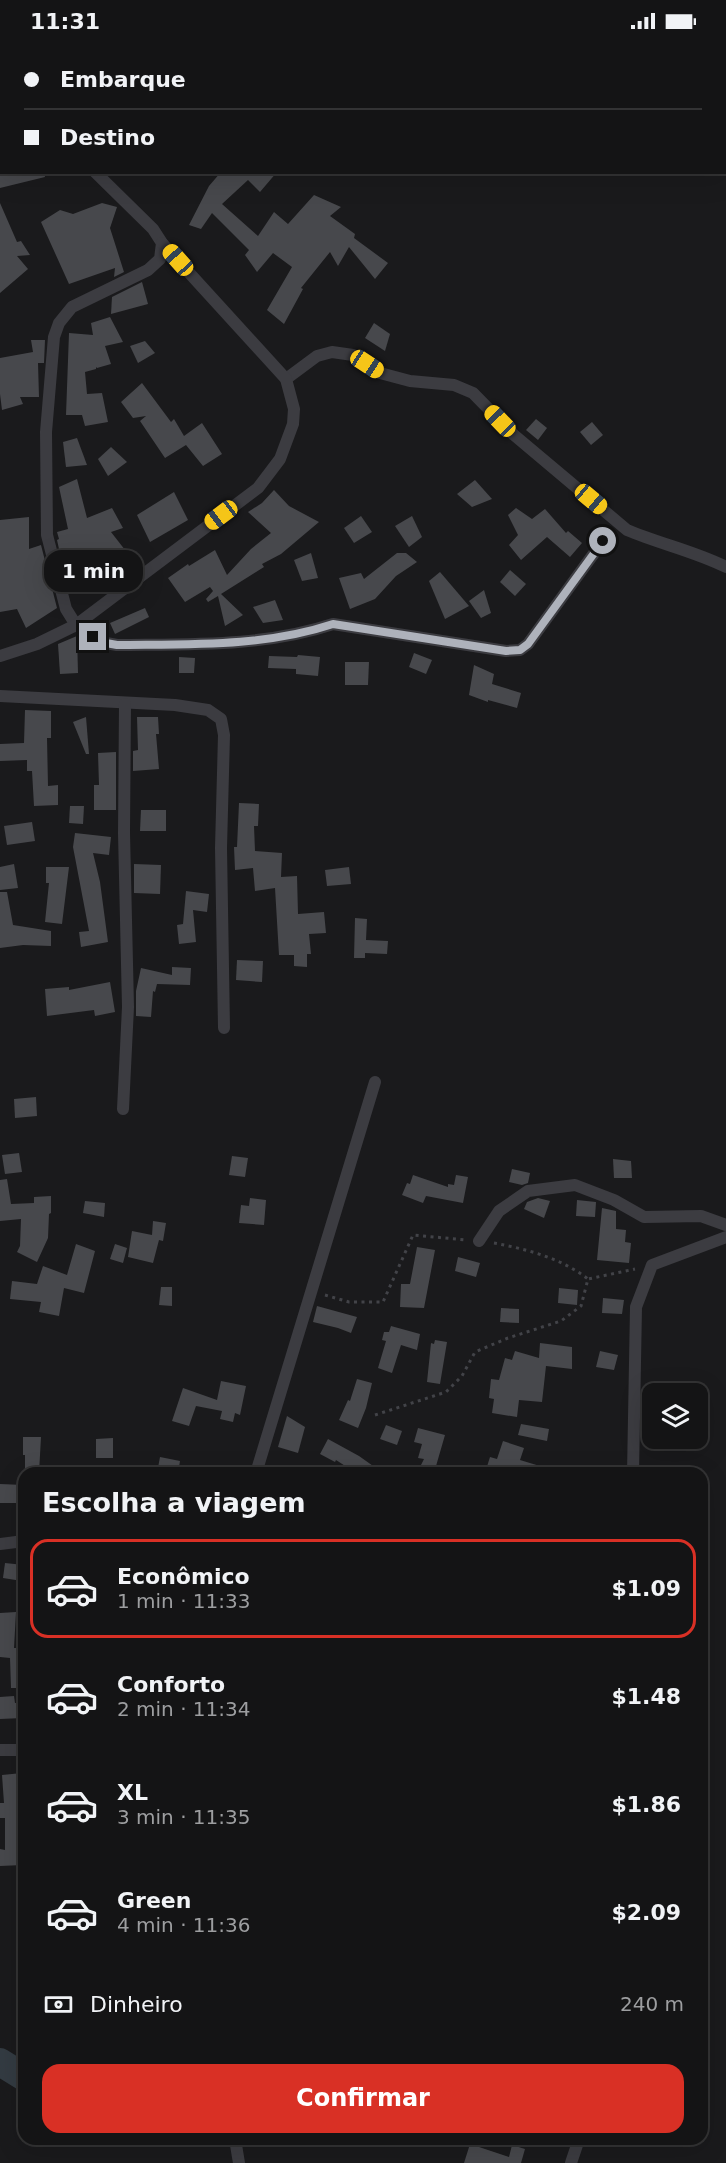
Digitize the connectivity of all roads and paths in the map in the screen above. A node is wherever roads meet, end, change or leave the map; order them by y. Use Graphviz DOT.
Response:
graph roads {
  1 [pos="97,174"];
  2 [pos="162,243"];
  3 [pos="286,379"];
  4 [pos="603,541"];
  5 [pos="726,567"];
  6 [pos="76,625"];
  7 [pos="0,656"];
  8 [pos="0,696"];
  9 [pos="125,704"];
  10 [pos="224,1028"];
  11 [pos="375,1082"];
  12 [pos="123,1109"];
  13 [pos="726,1225"];
  14 [pos="726,1237"];
  15 [pos="478,1241"];
  16 [pos="652,1265"];
  17 [pos="588,1279"];
  18 [pos="312,1291"];
  19 [pos="375,1415"];
  20 [pos="258,1467"];
  21 [pos="633,1467"];
  22 [pos="18,1542"];
  23 [pos="0,1544"];
  24 [pos="0,1750"];
  25 [pos="18,1750"];
  26 [pos="236,2145"];
  27 [pos="577,2145"];
  28 [pos="239,2163"];
  29 [pos="571,2163"];
  1 -- 2 [label="street"];
  2 -- 3 [label="street"];
  2 -- 6 [label="street"];
  3 -- 5 [label="street"];
  3 -- 6 [label="street"];
  4 -- 6 [label="street"];
  6 -- 7 [label="street"];
  8 -- 9 [label="street"];
  9 -- 10 [label="street"];
  9 -- 12 [label="street"];
  11 -- 18 [label="street"];
  13 -- 15 [label="street"];
  14 -- 16 [label="street"];
  15 -- 17 [label="path"];
  15 -- 18 [label="path"];
  16 -- 17 [label="path"];
  16 -- 21 [label="street"];
  17 -- 19 [label="path"];
  18 -- 20 [label="street"];
  22 -- 23 [label="street"];
  24 -- 25 [label="street"];
  26 -- 28 [label="street"];
  27 -- 29 [label="street"];
}
